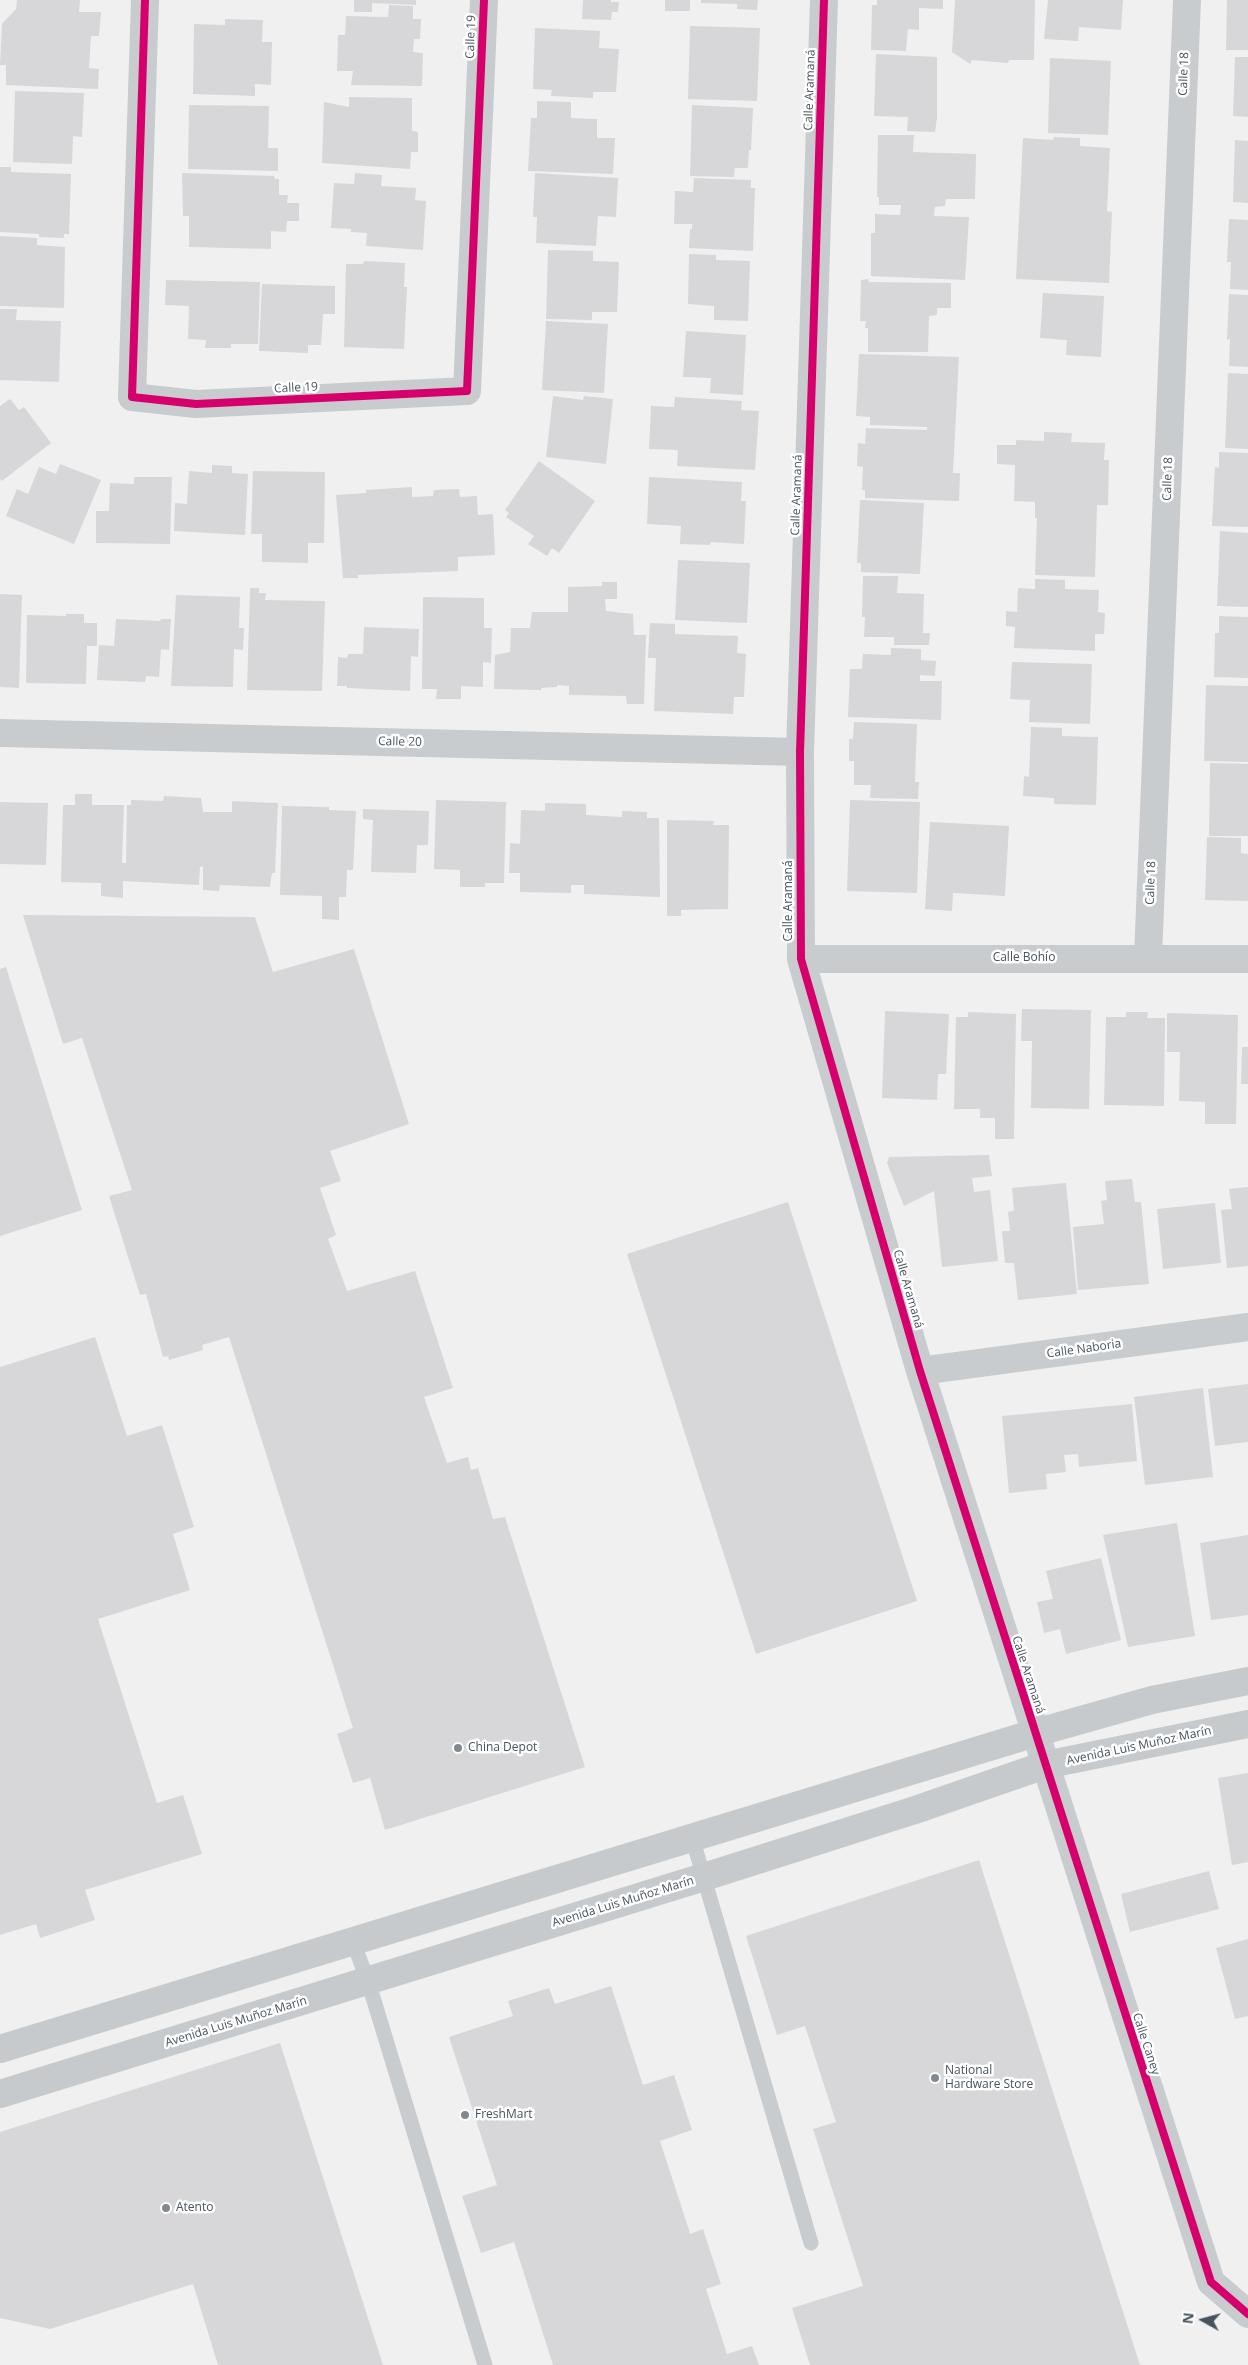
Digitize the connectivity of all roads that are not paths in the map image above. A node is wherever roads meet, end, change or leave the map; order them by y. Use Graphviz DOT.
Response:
graph roads {
  1 [pos="145,0"];
  2 [pos="484,0"];
  3 [pos="824,0"];
  4 [pos="1187,0"];
  5 [pos="0,733"];
  6 [pos="800,752"];
  7 [pos="1148,957"];
  8 [pos="801,959"];
  9 [pos="1248,959"];
  10 [pos="1248,1327"];
  11 [pos="920,1371"];
  12 [pos="1248,1681"];
  13 [pos="1248,1724"];
  14 [pos="1035,1733"];
  15 [pos="1045,1765"];
  16 [pos="692,1837"];
  17 [pos="704,1877"];
  18 [pos="353,1942"];
  19 [pos="368,1981"];
  20 [pos="0,2049"];
  21 [pos="0,2094"];
  22 [pos="811,2243"];
  23 [pos="1248,2314"];
  24 [pos="485,2365"];
  1 -- 2 [label="street, Calle 19"];
  3 -- 6 [label="street, Calle Aramaná"];
  4 -- 7 [label="street, Calle 18"];
  5 -- 6 [label="street, Calle 20"];
  6 -- 8 [label="street, Calle Aramaná"];
  7 -- 8 [label="street, Calle Bohío"];
  7 -- 9 [label="street, Calle Bohío"];
  8 -- 11 [label="street, Calle Aramaná"];
  10 -- 11 [label="street, Calle Naboria"];
  11 -- 14 [label="street, Calle Aramaná"];
  12 -- 14 [label="main road"];
  13 -- 15 [label="main road, Avenida Luis Muñoz Marín"];
  14 -- 15 [label="street, Calle Aramaná"];
  14 -- 16 [label="main road"];
  15 -- 17 [label="main road, Avenida Luis Muñoz Marín"];
  15 -- 23 [label="street, Calle Caney"];
  16 -- 17 [label="lane"];
  16 -- 18 [label="main road"];
  17 -- 19 [label="main road, Avenida Luis Muñoz Marín"];
  17 -- 22 [label="lane"];
  18 -- 19 [label="lane"];
  18 -- 20 [label="main road"];
  19 -- 21 [label="main road, Avenida Luis Muñoz Marín"];
  19 -- 24 [label="lane"];
}
